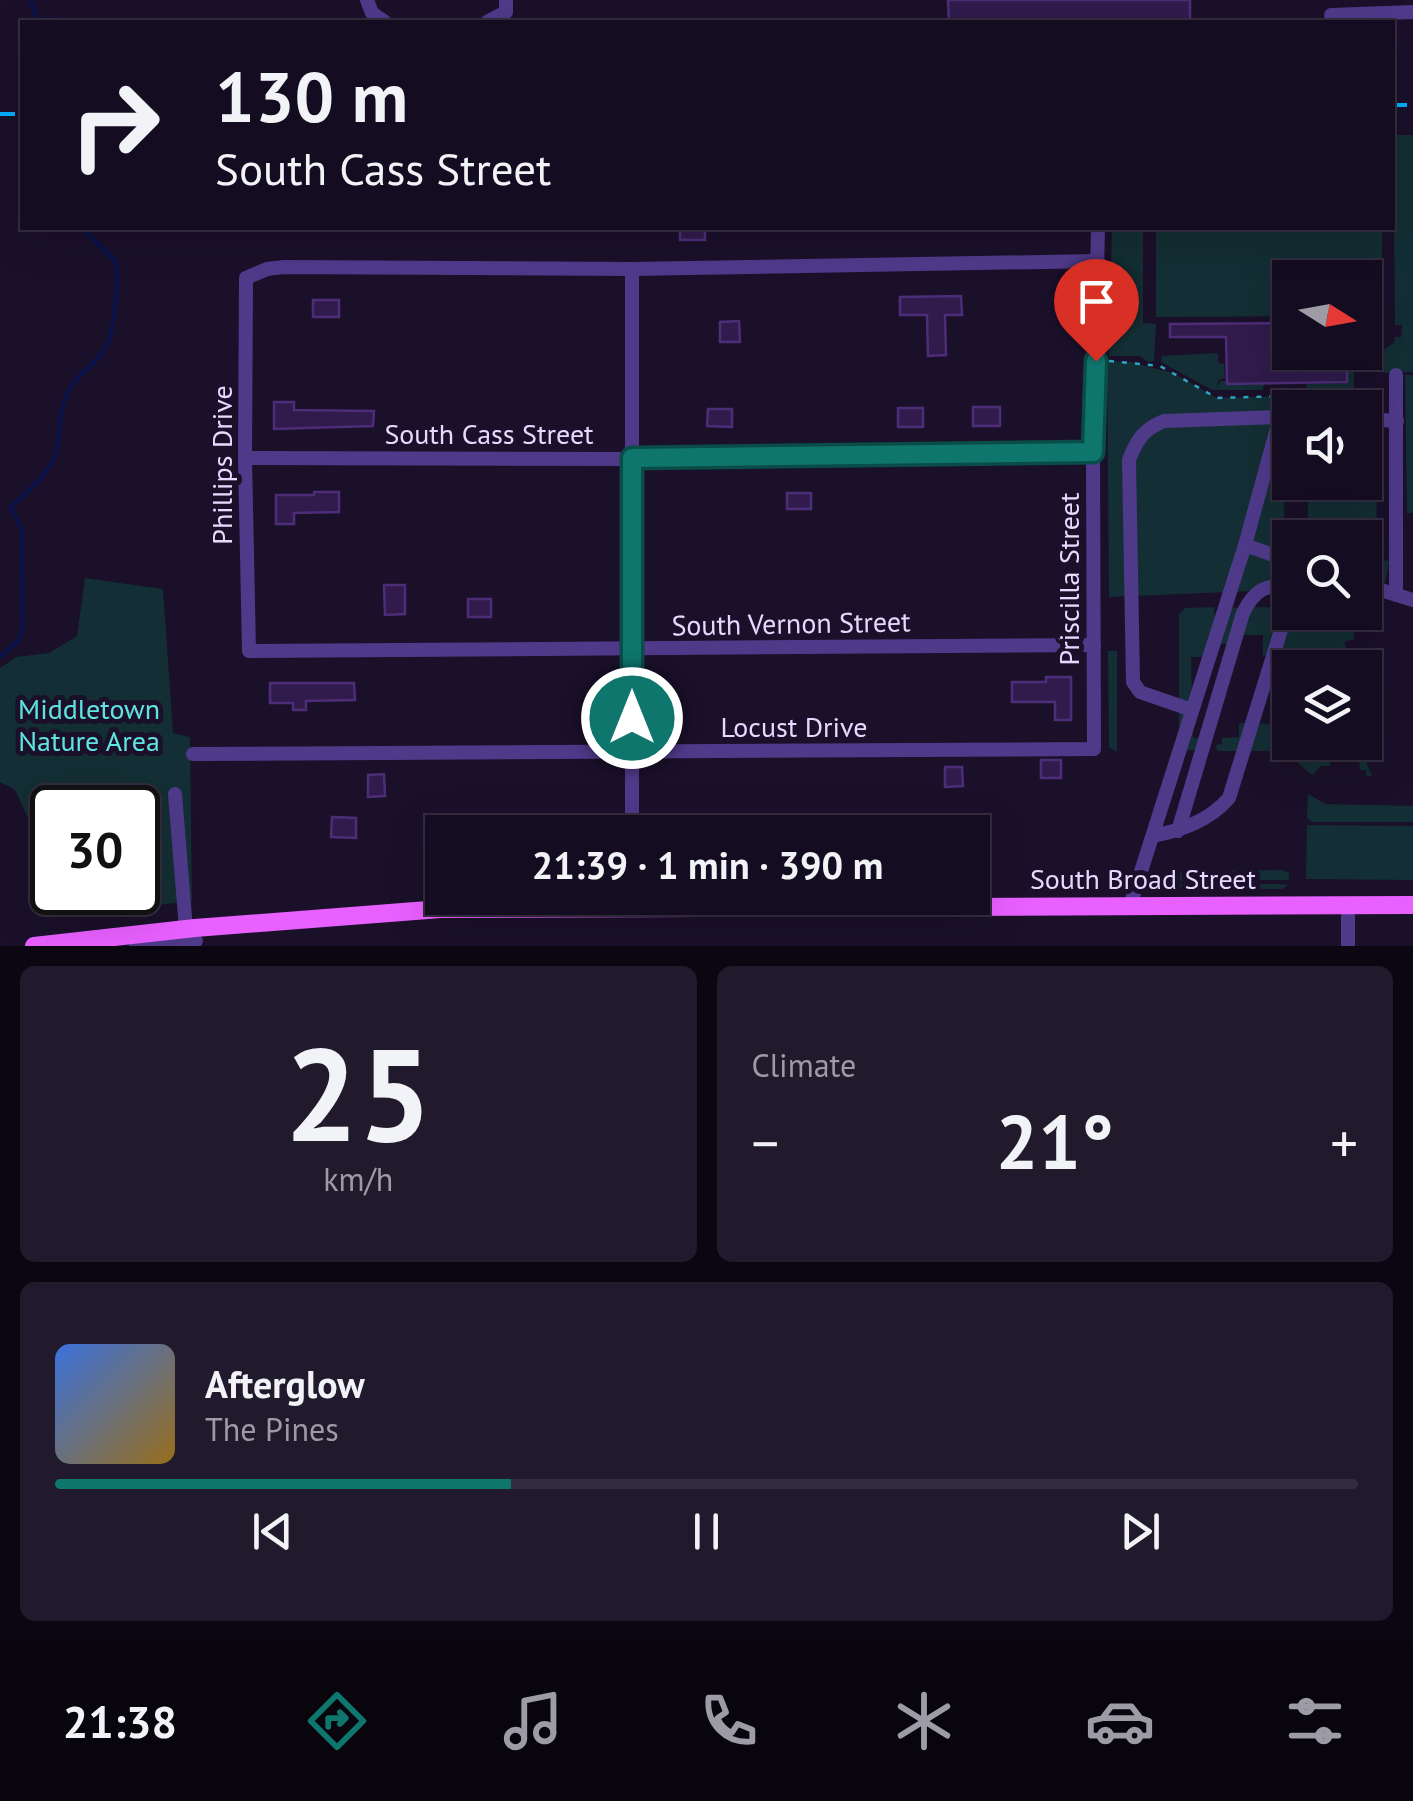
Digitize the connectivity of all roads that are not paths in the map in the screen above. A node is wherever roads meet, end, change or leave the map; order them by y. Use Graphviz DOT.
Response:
graph roads {
  1 [pos="366,0"];
  2 [pos="506,0"];
  3 [pos="1413,12"];
  4 [pos="1331,16"];
  5 [pos="382,20"];
  6 [pos="491,20"];
  7 [pos="1098,230"];
  8 [pos="1098,261"];
  9 [pos="632,269"];
  10 [pos="1396,375"];
  11 [pos="1272,415"];
  12 [pos="1382,421"];
  13 [pos="1397,421"];
  14 [pos="1093,452"];
  15 [pos="245,458"];
  16 [pos="632,458"];
  17 [pos="1272,460"];
  18 [pos="1396,507"];
  19 [pos="1413,507"];
  20 [pos="1244,545"];
  21 [pos="1272,555"];
  22 [pos="1272,584"];
  23 [pos="1382,590"];
  24 [pos="1396,595"];
  25 [pos="1413,600"];
  26 [pos="1281,630"];
  27 [pos="1094,645"];
  28 [pos="632,649"];
  29 [pos="250,651"];
  30 [pos="1192,710"];
  31 [pos="1094,750"];
  32 [pos="632,752"];
  33 [pos="194,754"];
  34 [pos="175,794"];
  35 [pos="632,815"];
  36 [pos="1178,831"];
  37 [pos="1153,836"];
  38 [pos="990,905"];
  39 [pos="1413,905"];
  40 [pos="1130,906"];
  41 [pos="1348,906"];
  42 [pos="425,911"];
  43 [pos="193,936"];
  44 [pos="40,946"];
  45 [pos="136,946"];
  46 [pos="1348,946"];
  1 -- 5 [label="street"];
  2 -- 6 [label="street"];
  3 -- 4 [label="street"];
  7 -- 8 [label="street, Priscilla Street"];
  8 -- 9 [label="street"];
  8 -- 14 [label="street, Priscilla Street"];
  9 -- 15 [label="street, Phillips Drive"];
  9 -- 16 [label="street"];
  10 -- 13 [label="street"];
  11 -- 30 [label="street"];
  12 -- 13 [label="street"];
  13 -- 18 [label="street"];
  14 -- 16 [label="street, South Cass Street"];
  14 -- 27 [label="street, Priscilla Street"];
  15 -- 16 [label="street, South Cass Street"];
  15 -- 29 [label="street, Phillips Drive"];
  16 -- 28 [label="street"];
  17 -- 20 [label="street"];
  18 -- 19 [label="street"];
  18 -- 24 [label="street"];
  20 -- 21 [label="street"];
  20 -- 30 [label="street"];
  22 -- 36 [label="street"];
  23 -- 24 [label="street"];
  24 -- 25 [label="street"];
  26 -- 36 [label="street"];
  27 -- 28 [label="street, South Vernon Street"];
  27 -- 31 [label="street, Priscilla Street"];
  28 -- 29 [label="street, South Vernon Street"];
  28 -- 32 [label="street"];
  30 -- 37 [label="street"];
  31 -- 32 [label="street, Locust Drive"];
  32 -- 33 [label="street, Locust Drive"];
  32 -- 35 [label="street"];
  34 -- 43 [label="street"];
  36 -- 37 [label="street"];
  37 -- 40 [label="street"];
  38 -- 40 [label="main road, South Broad Street"];
  39 -- 41 [label="main road, South Broad Street"];
  40 -- 41 [label="main road, South Broad Street"];
  41 -- 46 [label="street"];
  42 -- 43 [label="main road, South Broad Street"];
  43 -- 44 [label="main road, South Broad Street"];
  43 -- 45 [label="street"];
}
